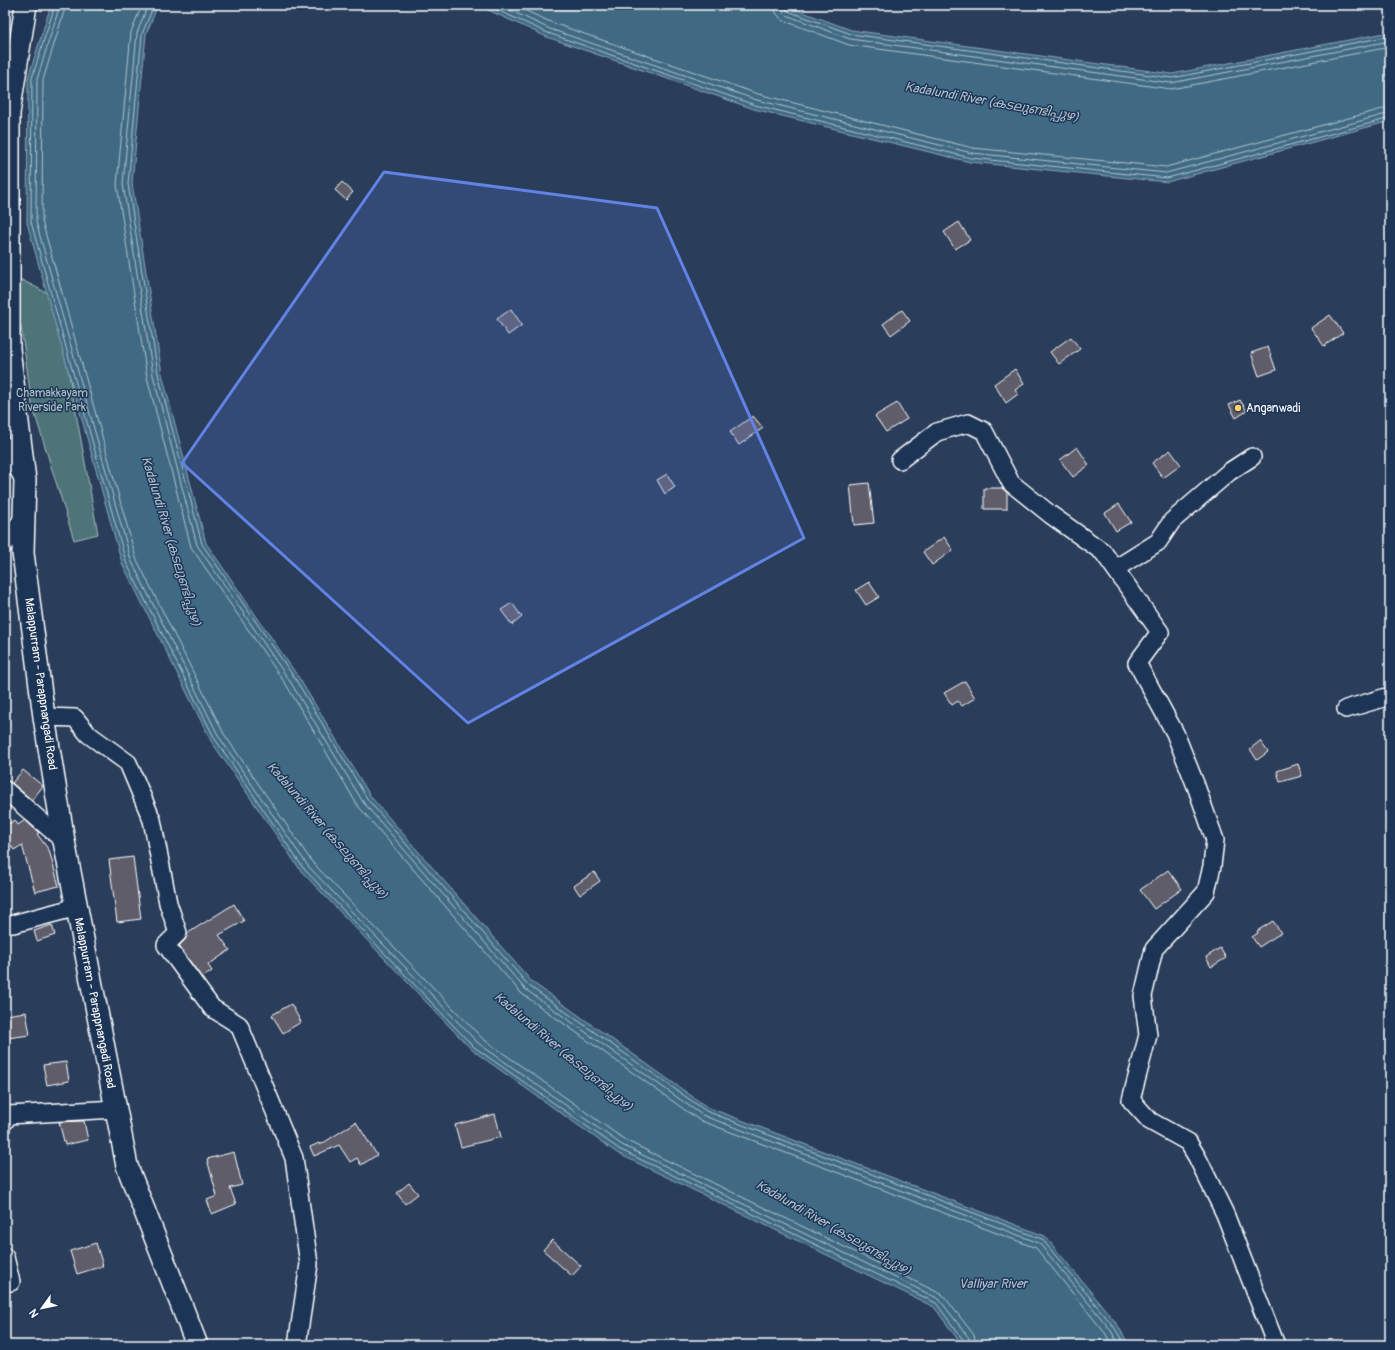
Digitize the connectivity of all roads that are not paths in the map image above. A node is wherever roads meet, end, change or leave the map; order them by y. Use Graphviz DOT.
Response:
graph roads {
  1 [pos="26,5"];
  2 [pos="5,446"];
  3 [pos="1252,457"];
  4 [pos="900,460"];
  5 [pos="24,480"];
  6 [pos="24,517"];
  7 [pos="5,543"];
  8 [pos="1115,569"];
  9 [pos="1390,696"];
  10 [pos="1346,709"];
  11 [pos="44,718"];
  12 [pos="5,790"];
  13 [pos="64,841"];
  14 [pos="77,907"];
  15 [pos="13,924"];
  16 [pos="116,1109"];
  17 [pos="5,1121"];
  18 [pos="5,1257"];
  19 [pos="11,1282"];
  20 [pos="197,1345"];
  21 [pos="297,1345"];
  22 [pos="1276,1345"];
  1 -- 5 [label="main road, Malappurram - Parappnangadi Road"];
  2 -- 5 [label="street"];
  3 -- 8 [label="street"];
  4 -- 8 [label="street"];
  5 -- 6 [label="main road, Malappurram - Parappnangadi Road"];
  6 -- 7 [label="street"];
  6 -- 11 [label="main road, Malappurram - Parappnangadi Road"];
  8 -- 22 [label="street"];
  9 -- 10 [label="street"];
  11 -- 13 [label="main road, Malappurram - Parappnangadi Road"];
  11 -- 21 [label="street"];
  12 -- 13 [label="street"];
  13 -- 14 [label="main road, Malappurram - Parappnangadi Road"];
  14 -- 15 [label="street"];
  14 -- 16 [label="main road, Malappurram - Parappnangadi Road"];
  16 -- 17 [label="street"];
  16 -- 20 [label="main road, Malappurram - Parappnangadi Road"];
  18 -- 19 [label="street"];
}
